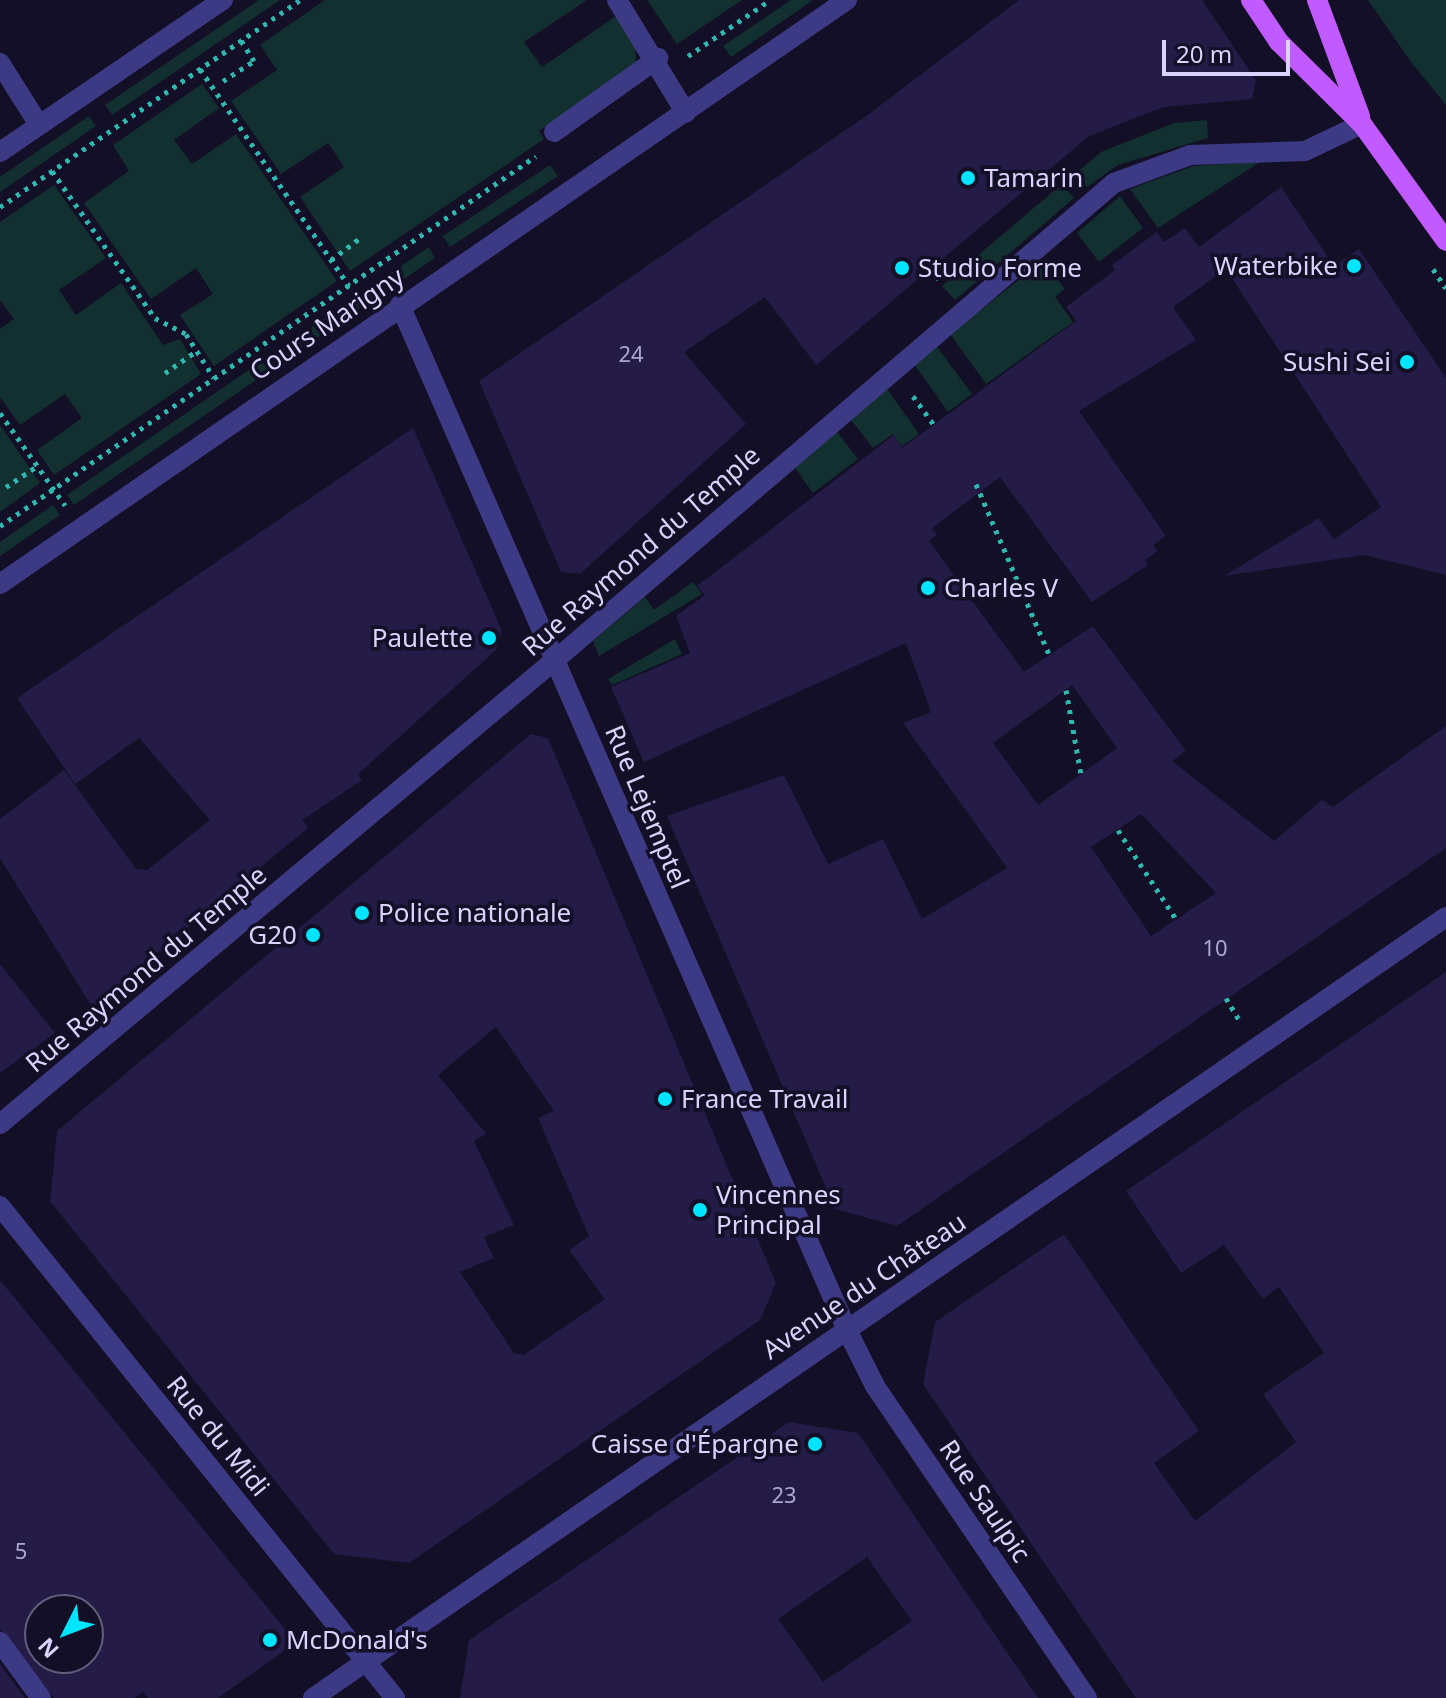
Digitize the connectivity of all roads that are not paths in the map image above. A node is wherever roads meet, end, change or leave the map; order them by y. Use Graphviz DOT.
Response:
graph roads {
  1 [pos="223,0"];
  2 [pos="617,0"];
  3 [pos="847,0"];
  4 [pos="1251,0"];
  5 [pos="1317,0"];
  6 [pos="658,58"];
  7 [pos="0,63"];
  8 [pos="686,113"];
  9 [pos="1362,124"];
  10 [pos="39,125"];
  11 [pos="554,132"];
  12 [pos="0,152"];
  13 [pos="1446,241"];
  14 [pos="400,305"];
  15 [pos="0,584"];
  16 [pos="555,660"];
  17 [pos="1446,917"];
  18 [pos="0,1124"];
  19 [pos="0,1206"];
  20 [pos="847,1330"];
  21 [pos="0,1642"];
  22 [pos="365,1661"];
  23 [pos="41,1698"];
  24 [pos="313,1698"];
  25 [pos="395,1698"];
  26 [pos="1087,1698"];
  1 -- 10 [label="street"];
  2 -- 6 [label="street"];
  3 -- 8 [label="street, Cours Marigny"];
  4 -- 9 [label="main road"];
  5 -- 9 [label="main road"];
  6 -- 8 [label="street"];
  6 -- 11 [label="street"];
  7 -- 10 [label="street"];
  8 -- 14 [label="street, Cours Marigny"];
  9 -- 13 [label="main road"];
  9 -- 16 [label="street, Rue Raymond du Temple"];
  10 -- 12 [label="street"];
  14 -- 15 [label="street, Cours Marigny"];
  14 -- 16 [label="street, Rue Lejemptel"];
  16 -- 18 [label="street, Rue Raymond du Temple"];
  16 -- 20 [label="street, Rue Lejemptel"];
  17 -- 20 [label="street, Avenue du Château"];
  19 -- 22 [label="street, Rue du Midi"];
  20 -- 22 [label="street, Avenue du Château"];
  20 -- 26 [label="street, Rue Saulpic"];
  21 -- 23 [label="street"];
  22 -- 24 [label="street, Avenue du Château"];
  22 -- 25 [label="street, Rue du Midi"];
}
